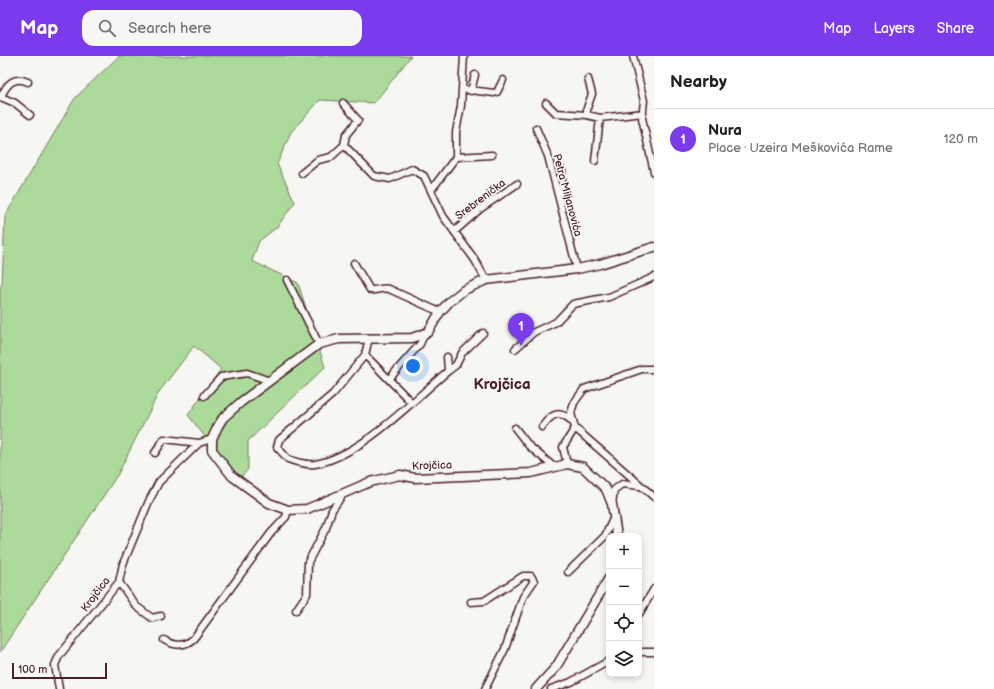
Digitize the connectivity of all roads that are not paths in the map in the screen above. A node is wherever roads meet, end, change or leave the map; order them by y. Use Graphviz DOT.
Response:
graph roads {
  1 [pos="464,56"];
  2 [pos="633,56"];
  3 [pos="475,75"];
  4 [pos="588,79"];
  5 [pos="503,80"];
  6 [pos="28,82"];
  7 [pos="462,89"];
  8 [pos="471,91"];
  9 [pos="0,98"];
  10 [pos="343,103"];
  11 [pos="546,103"];
  12 [pos="643,113"];
  13 [pos="30,115"];
  14 [pos="587,115"];
  15 [pos="600,118"];
  16 [pos="536,128"];
  17 [pos="344,145"];
  18 [pos="492,155"];
  19 [pos="456,157"];
  20 [pos="595,161"];
  21 [pos="562,170"];
  22 [pos="654,172"];
  23 [pos="302,173"];
  24 [pos="517,184"];
  25 [pos="432,189"];
  26 [pos="562,208"];
  27 [pos="455,231"];
  28 [pos="654,247"];
  29 [pos="354,263"];
  30 [pos="577,269"];
  31 [pos="654,277"];
  32 [pos="287,280"];
  33 [pos="486,280"];
  34 [pos="440,312"];
  35 [pos="483,333"];
  36 [pos="424,335"];
  37 [pos="369,338"];
  38 [pos="318,344"];
  39 [pos="515,349"];
  40 [pos="365,355"];
  41 [pos="447,357"];
  42 [pos="654,369"];
  43 [pos="448,372"];
  44 [pos="389,379"];
  45 [pos="270,381"];
  46 [pos="204,396"];
  47 [pos="412,403"];
  48 [pos="572,421"];
  49 [pos="542,427"];
  50 [pos="515,428"];
  51 [pos="575,428"];
  52 [pos="212,439"];
  53 [pos="199,443"];
  54 [pos="155,453"];
  55 [pos="567,464"];
  56 [pos="554,467"];
  57 [pos="642,486"];
  58 [pos="343,494"];
  59 [pos="654,497"];
  60 [pos="612,504"];
  61 [pos="288,510"];
  62 [pos="614,516"];
  63 [pos="617,533"];
  64 [pos="568,572"];
  65 [pos="119,582"];
  66 [pos="606,583"];
  67 [pos="654,589"];
  68 [pos="471,602"];
  69 [pos="642,609"];
  70 [pos="296,610"];
  71 [pos="161,616"];
  72 [pos="164,640"];
  73 [pos="642,652"];
  74 [pos="654,652"];
  75 [pos="606,663"];
  76 [pos="539,688"];
  77 [pos="59,689"];
  78 [pos="485,689"];
  79 [pos="551,689"];
  1 -- 7 [label="street"];
  2 -- 12 [label="street"];
  3 -- 8 [label="street"];
  4 -- 14 [label="street"];
  5 -- 8 [label="street"];
  6 -- 9 [label="street"];
  7 -- 8 [label="street"];
  7 -- 19 [label="street"];
  9 -- 13 [label="street"];
  10 -- 17 [label="street"];
  11 -- 14 [label="street"];
  12 -- 15 [label="street"];
  12 -- 22 [label="street"];
  14 -- 15 [label="street"];
  15 -- 20 [label="street"];
  16 -- 26 [label="street, Petra Miljanovića"];
  17 -- 23 [label="street"];
  17 -- 25 [label="street, Srebrenička"];
  18 -- 19 [label="street"];
  19 -- 25 [label="street"];
  21 -- 26 [label="street"];
  24 -- 27 [label="street, Srebrenička"];
  25 -- 27 [label="street, Srebrenička"];
  26 -- 30 [label="street, Petra Miljanovića"];
  27 -- 33 [label="street, Srebrenička"];
  28 -- 30 [label="main road"];
  29 -- 34 [label="street"];
  30 -- 33 [label="main road"];
  31 -- 39 [label="street"];
  32 -- 38 [label="street"];
  33 -- 34 [label="main road"];
  34 -- 36 [label="main road"];
  35 -- 43 [label="street"];
  36 -- 37 [label="main road"];
  36 -- 44 [label="street"];
  37 -- 38 [label="main road"];
  37 -- 40 [label="street"];
  38 -- 45 [label="main road"];
  40 -- 44 [label="street"];
  40 -- 47 [label="street"];
  41 -- 43 [label="street"];
  42 -- 48 [label="street"];
  43 -- 47 [label="street"];
  44 -- 47 [label="street"];
  45 -- 46 [label="street"];
  45 -- 52 [label="main road"];
  48 -- 49 [label="street"];
  48 -- 51 [label="street"];
  50 -- 56 [label="street"];
  51 -- 55 [label="street"];
  51 -- 57 [label="street"];
  52 -- 53 [label="street, Krojčica"];
  52 -- 61 [label="main road, Krojčica"];
  53 -- 54 [label="street"];
  53 -- 65 [label="street, Krojčica"];
  55 -- 56 [label="main road, Krojčica"];
  55 -- 60 [label="main road, Krojčica"];
  56 -- 58 [label="main road, Krojčica"];
  57 -- 59 [label="street"];
  57 -- 60 [label="street"];
  58 -- 61 [label="main road, Krojčica"];
  58 -- 70 [label="street"];
  60 -- 62 [label="main road, Krojčica"];
  61 -- 72 [label="street"];
  62 -- 63 [label="main road, Krojčica"];
  62 -- 64 [label="street"];
  65 -- 71 [label="street"];
  65 -- 77 [label="street, Krojčica"];
  66 -- 76 [label="main road"];
  67 -- 69 [label="street"];
  68 -- 78 [label="street"];
  73 -- 74 [label="street"];
  75 -- 79 [label="street"];
}
